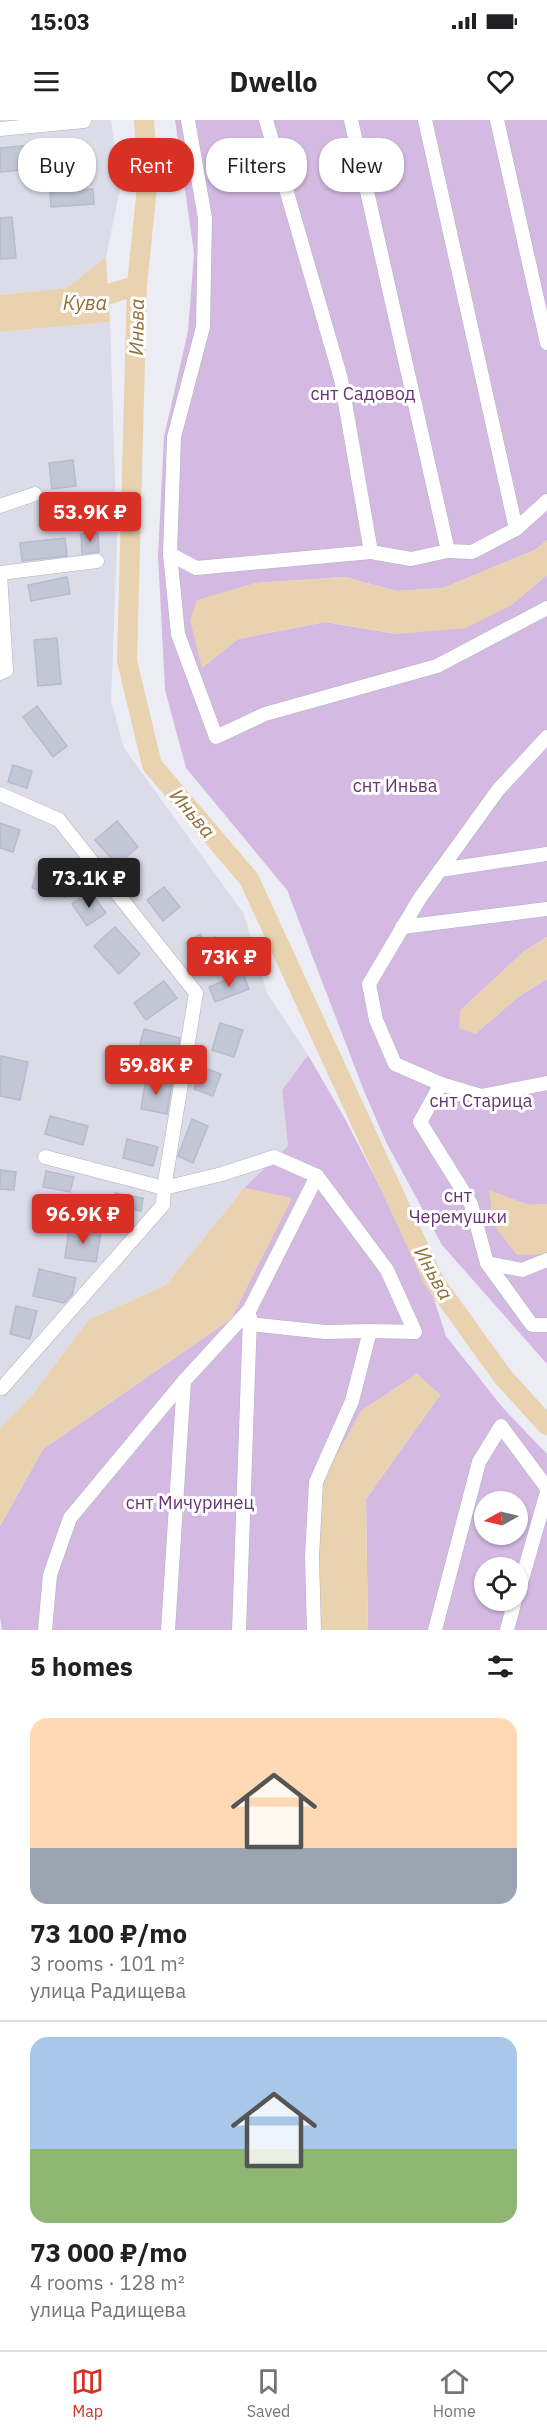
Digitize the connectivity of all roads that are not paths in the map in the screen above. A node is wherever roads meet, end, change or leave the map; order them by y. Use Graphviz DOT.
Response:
graph roads {
  1 [pos="188,120"];
  2 [pos="266,120"];
  3 [pos="351,120"];
  4 [pos="425,120"];
  5 [pos="497,120"];
  6 [pos="84,121"];
  7 [pos="0,129"];
  8 [pos="547,343"];
  9 [pos="35,494"];
  10 [pos="547,501"];
  11 [pos="0,506"];
  12 [pos="516,529"];
  13 [pos="448,551"];
  14 [pos="371,552"];
  15 [pos="170,554"];
  16 [pos="97,561"];
  17 [pos="0,574"];
  18 [pos="547,608"];
  19 [pos="0,673"];
  20 [pos="547,737"];
  21 [pos="0,794"];
  22 [pos="547,854"];
  23 [pos="440,870"];
  24 [pos="547,909"];
  25 [pos="402,927"];
  26 [pos="547,1083"];
  27 [pos="441,1084"];
  28 [pos="45,1157"];
  29 [pos="317,1176"];
  30 [pos="164,1188"];
  31 [pos="547,1260"];
  32 [pos="487,1263"];
  33 [pos="250,1309"];
  34 [pos="250,1324"];
  35 [pos="547,1325"];
  36 [pos="370,1331"];
  37 [pos="184,1381"];
  38 [pos="1,1388"];
  39 [pos="547,1490"];
  40 [pos="528,1557"];
  41 [pos="512,1611"];
  42 [pos="45,1630"];
  43 [pos="168,1630"];
  44 [pos="239,1630"];
  45 [pos="314,1630"];
  46 [pos="435,1630"];
  47 [pos="507,1630"];
  1 -- 15 [label="street"];
  2 -- 14 [label="street"];
  3 -- 13 [label="street"];
  4 -- 12 [label="street"];
  5 -- 8 [label="street"];
  6 -- 7 [label="street"];
  9 -- 11 [label="street"];
  10 -- 12 [label="street"];
  12 -- 13 [label="street"];
  13 -- 14 [label="street"];
  14 -- 15 [label="street"];
  15 -- 18 [label="street"];
  16 -- 17 [label="street"];
  17 -- 19 [label="street"];
  20 -- 23 [label="street"];
  21 -- 30 [label="street"];
  22 -- 23 [label="street"];
  23 -- 25 [label="street"];
  24 -- 25 [label="street"];
  25 -- 27 [label="street"];
  26 -- 27 [label="street"];
  27 -- 32 [label="street"];
  28 -- 30 [label="street"];
  29 -- 30 [label="street"];
  29 -- 33 [label="street"];
  29 -- 36 [label="street"];
  30 -- 38 [label="street"];
  31 -- 32 [label="street"];
  32 -- 35 [label="street"];
  33 -- 34 [label="street"];
  33 -- 37 [label="street"];
  34 -- 36 [label="street"];
  34 -- 44 [label="street"];
  36 -- 45 [label="street"];
  37 -- 42 [label="street"];
  37 -- 43 [label="street"];
  39 -- 40 [label="street"];
  39 -- 46 [label="street"];
  41 -- 47 [label="street"];
}
